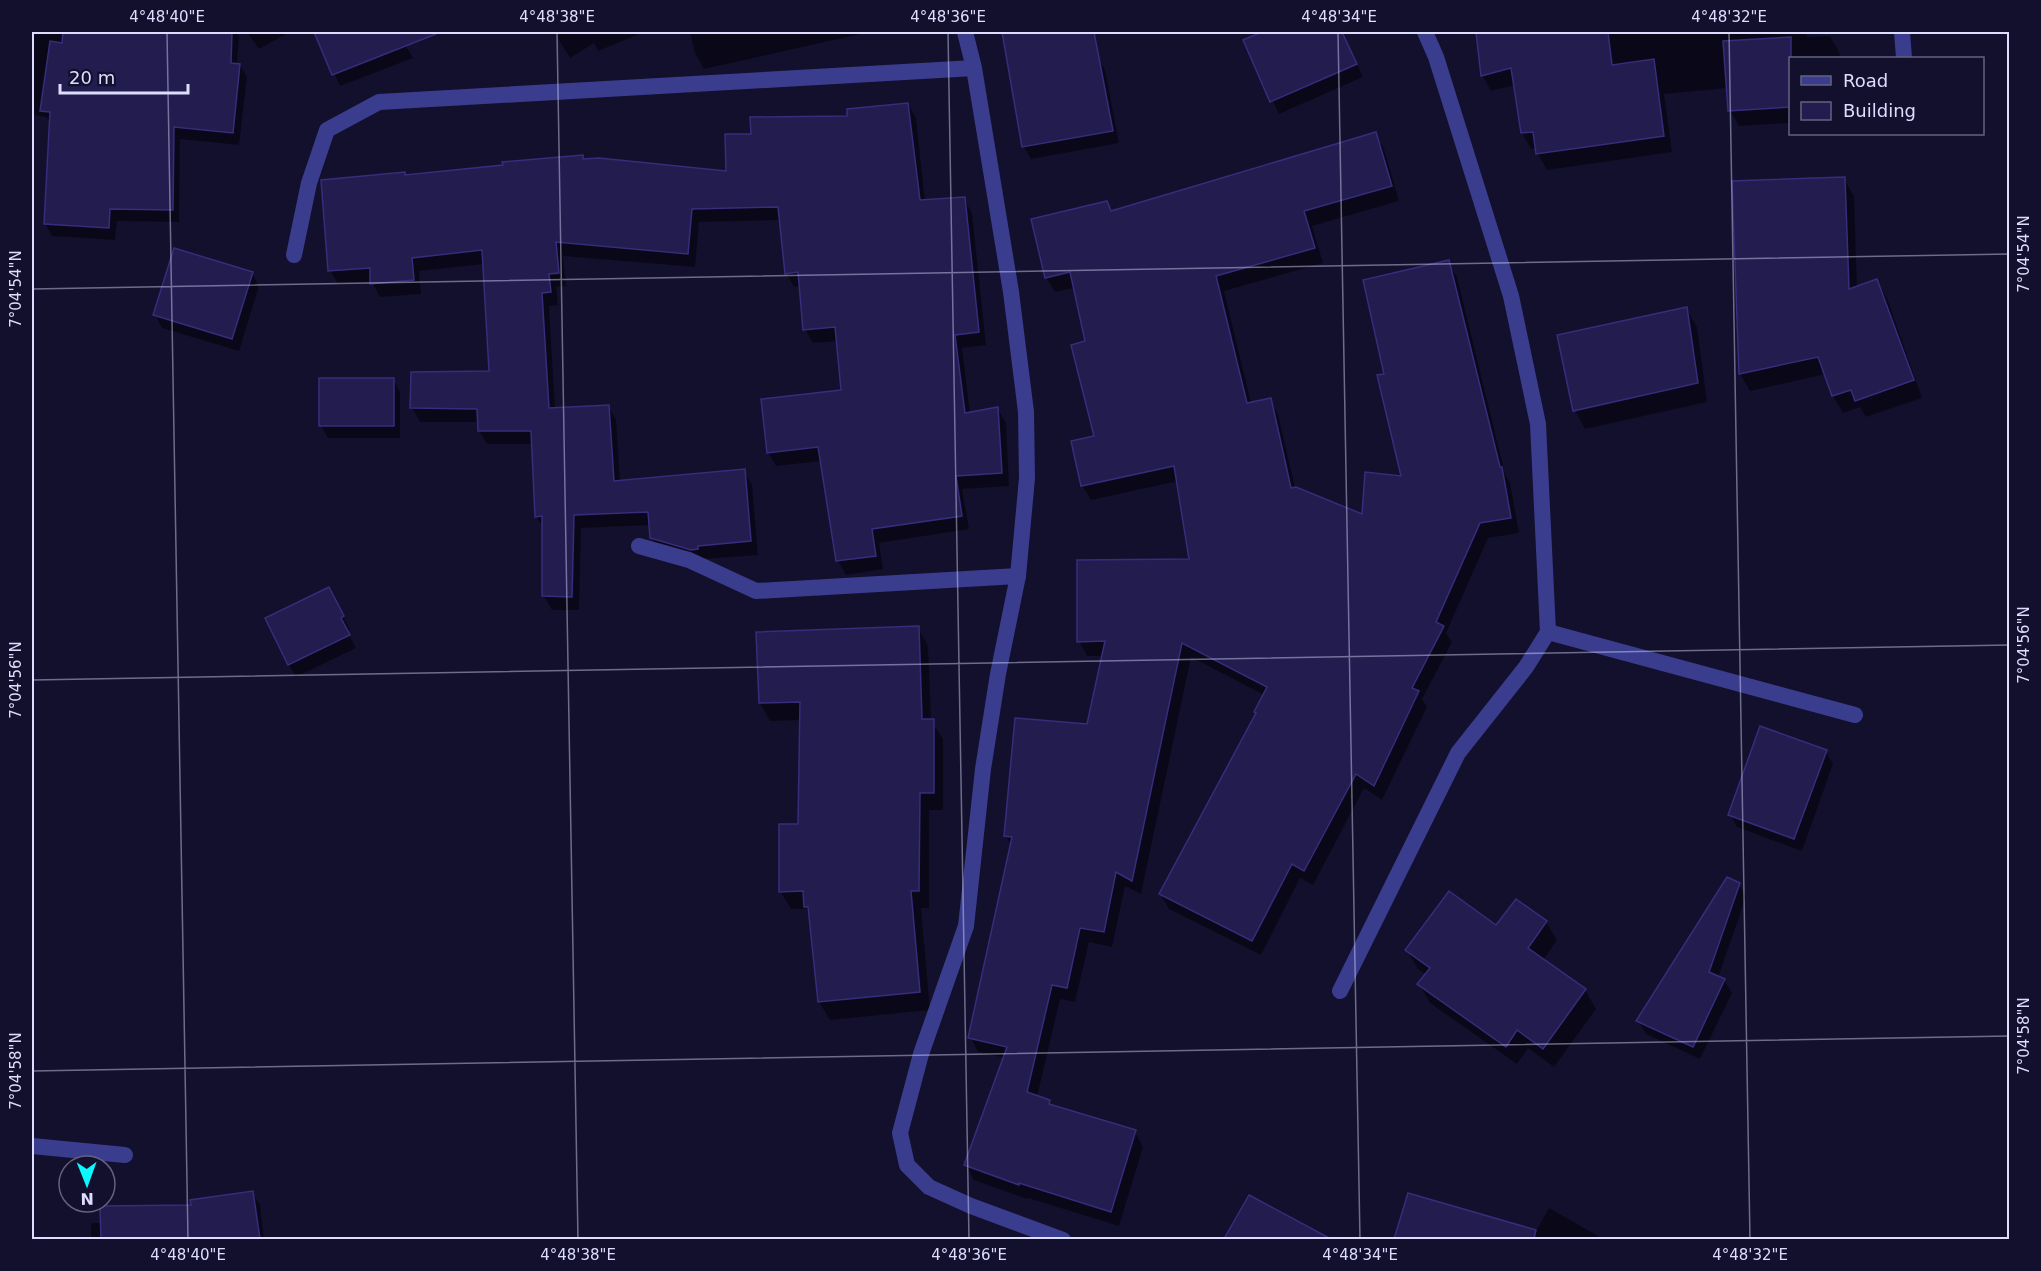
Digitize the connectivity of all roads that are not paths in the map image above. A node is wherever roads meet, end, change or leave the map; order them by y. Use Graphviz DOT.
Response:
graph roads {
  1 [pos="965,32"];
  2 [pos="1425,32"];
  3 [pos="1902,32"];
  4 [pos="1904,57"];
  5 [pos="974,68"];
  6 [pos="294,255"];
  7 [pos="639,546"];
  8 [pos="1018,576"];
  9 [pos="1548,632"];
  10 [pos="1855,715"];
  11 [pos="1340,991"];
  12 [pos="32,1146"];
  13 [pos="125,1155"];
  14 [pos="1063,1239"];
  1 -- 5 [label="street"];
  2 -- 9 [label="street"];
  3 -- 4 [label="street"];
  5 -- 6 [label="street"];
  5 -- 8 [label="street"];
  7 -- 8 [label="street"];
  8 -- 14 [label="street"];
  9 -- 10 [label="street"];
  9 -- 11 [label="street"];
  12 -- 13 [label="street"];
}
